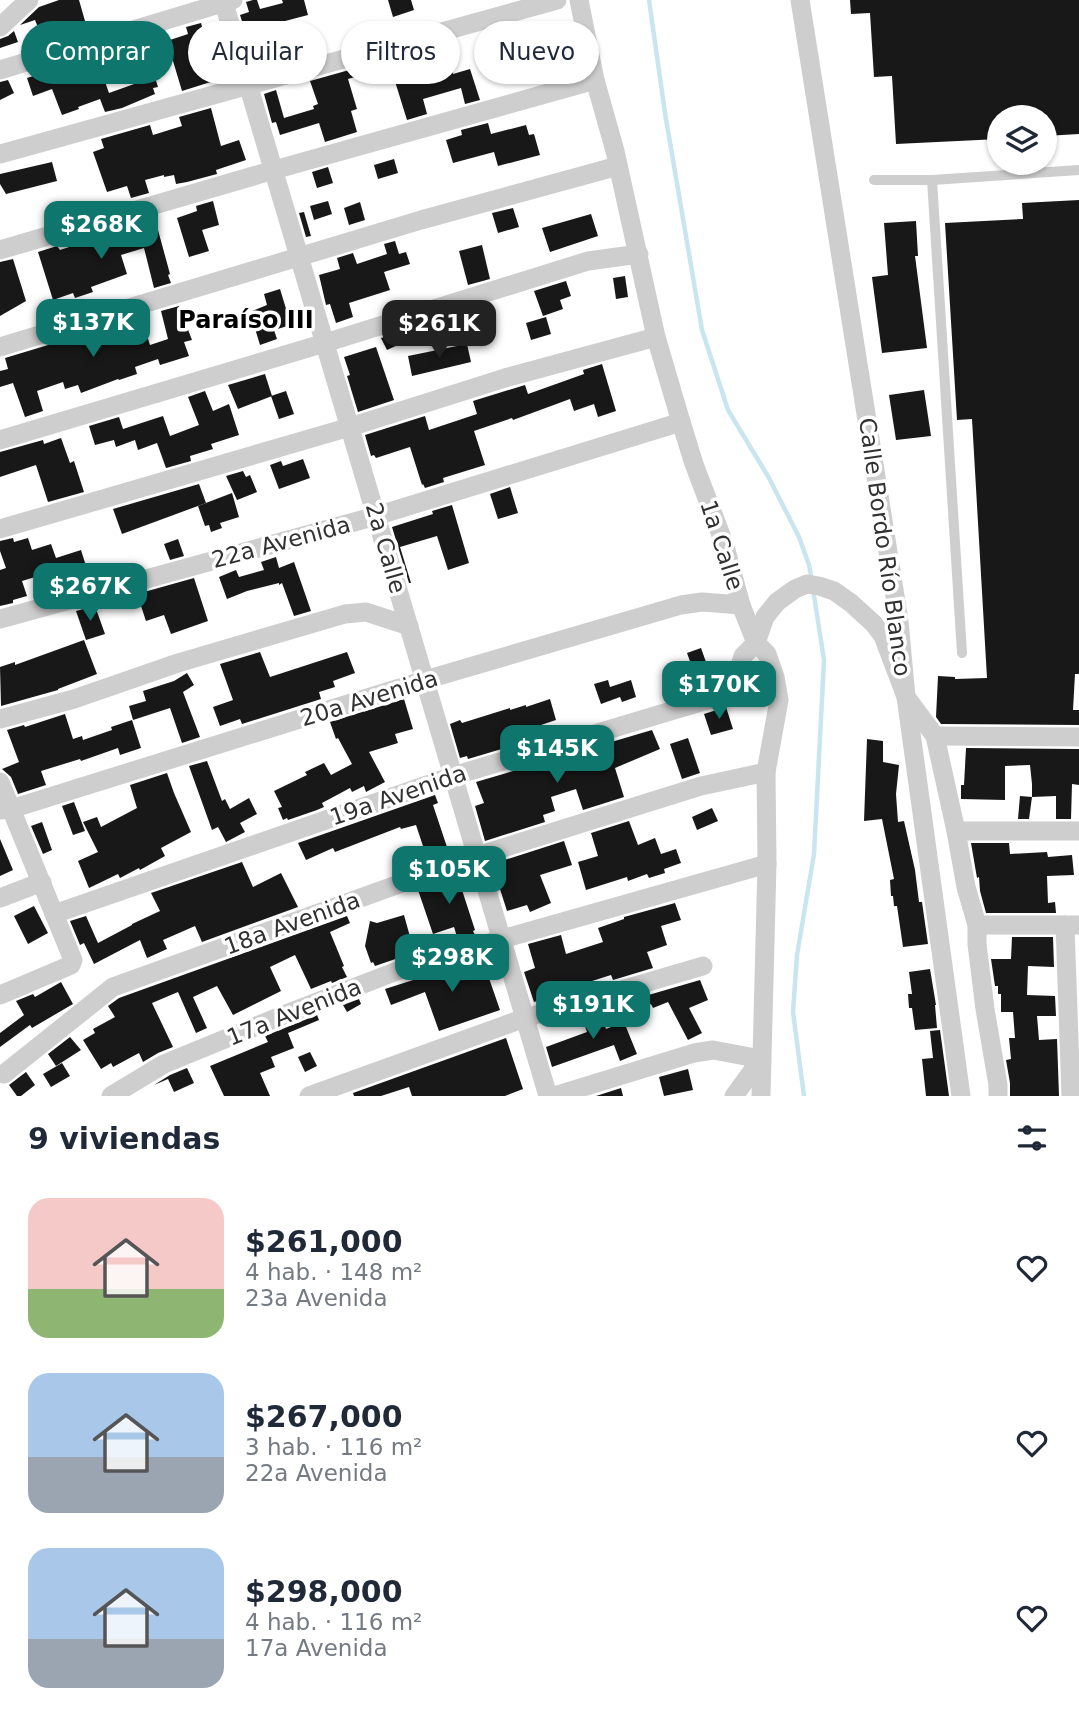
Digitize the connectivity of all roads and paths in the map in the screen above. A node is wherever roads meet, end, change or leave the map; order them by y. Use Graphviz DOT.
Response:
graph roads {
  1 [pos="29,0"];
  2 [pos="558,0"];
  3 [pos="579,0"];
  4 [pos="800,0"];
  5 [pos="227,1"];
  6 [pos="3,18"];
  7 [pos="583,21"];
  8 [pos="0,71"];
  9 [pos="581,84"];
  10 [pos="596,84"];
  11 [pos="248,86"];
  12 [pos="0,154"];
  13 [pos="618,166"];
  14 [pos="274,170"];
  15 [pos="1079,170"];
  16 [pos="874,180"];
  17 [pos="932,180"];
  18 [pos="0,250"];
  19 [pos="639,254"];
  20 [pos="300,257"];
  21 [pos="656,337"];
  22 [pos="325,343"];
  23 [pos="0,347"];
  24 [pos="681,422"];
  25 [pos="350,427"];
  26 [pos="0,440"];
  27 [pos="376,516"];
  28 [pos="0,529"];
  29 [pos="741,605"];
  30 [pos="0,619"];
  31 [pos="409,626"];
  32 [pos="756,643"];
  33 [pos="962,653"];
  34 [pos="425,680"];
  35 [pos="906,696"];
  36 [pos="0,719"];
  37 [pos="935,736"];
  38 [pos="1079,737"];
  39 [pos="765,772"];
  40 [pos="453,776"];
  41 [pos="0,782"];
  42 [pos="6,810"];
  43 [pos="956,831"];
  44 [pos="1079,831"];
  45 [pos="477,856"];
  46 [pos="767,864"];
  47 [pos="41,882"];
  48 [pos="0,898"];
  49 [pos="54,914"];
  50 [pos="977,925"];
  51 [pos="1072,925"];
  52 [pos="502,939"];
  53 [pos="704,966"];
  54 [pos="0,995"];
  55 [pos="525,1018"];
  56 [pos="761,1059"];
  57 [pos="4,1074"];
  58 [pos="567,1094"];
  59 [pos="111,1096"];
  60 [pos="309,1096"];
  61 [pos="548,1096"];
  62 [pos="734,1096"];
  63 [pos="761,1096"];
  64 [pos="961,1096"];
  65 [pos="998,1096"];
  66 [pos="1072,1096"];
  1 -- 6 [label="street"];
  2 -- 11 [label="street"];
  3 -- 7 [label="street, 1a Calle"];
  4 -- 35 [label="street, Calle Bordo Río Blanco"];
  5 -- 8 [label="street"];
  5 -- 11 [label="street, 2a Calle"];
  9 -- 14 [label="street"];
  10 -- 13 [label="street, 1a Calle"];
  11 -- 12 [label="street"];
  11 -- 14 [label="street, 2a Calle"];
  13 -- 19 [label="street, 1a Calle"];
  13 -- 20 [label="street"];
  14 -- 18 [label="street"];
  14 -- 20 [label="street, 2a Calle"];
  15 -- 17 [label="lane"];
  16 -- 17 [label="lane"];
  17 -- 33 [label="lane"];
  19 -- 21 [label="street, 1a Calle"];
  19 -- 22 [label="street"];
  20 -- 22 [label="street, 2a Calle"];
  20 -- 23 [label="street"];
  21 -- 24 [label="street, 1a Calle"];
  21 -- 25 [label="street"];
  22 -- 25 [label="street, 2a Calle"];
  22 -- 26 [label="street"];
  24 -- 27 [label="street, 22a Avenida"];
  24 -- 29 [label="street, 1a Calle"];
  25 -- 27 [label="street, 2a Calle"];
  25 -- 28 [label="street"];
  27 -- 30 [label="street, 22a Avenida"];
  27 -- 31 [label="street, 2a Calle"];
  29 -- 32 [label="street, 1a Calle"];
  29 -- 34 [label="street, 20a Avenida"];
  31 -- 34 [label="street, 2a Calle"];
  31 -- 36 [label="street"];
  32 -- 35 [label="street, 19a Avenida"];
  32 -- 39 [label="street, 1a Calle"];
  32 -- 40 [label="street, 19a Avenida"];
  34 -- 40 [label="street, 2a Calle"];
  34 -- 42 [label="street, 20a Avenida"];
  35 -- 37 [label="street"];
  35 -- 64 [label="street, Calle Bordo Río Blanco"];
  37 -- 38 [label="street"];
  37 -- 43 [label="street"];
  39 -- 45 [label="street, 18a Avenida"];
  39 -- 46 [label="street, 1a Calle"];
  40 -- 45 [label="street, 2a Calle"];
  40 -- 49 [label="street, 19a Avenida"];
  41 -- 42 [label="street"];
  42 -- 47 [label="street"];
  43 -- 44 [label="street"];
  43 -- 50 [label="street"];
  45 -- 52 [label="street, 2a Calle"];
  45 -- 57 [label="street, 18a Avenida"];
  46 -- 52 [label="street, 17a Avenida"];
  46 -- 56 [label="street, 1a Calle"];
  47 -- 48 [label="street"];
  47 -- 49 [label="street"];
  49 -- 54 [label="street"];
  50 -- 51 [label="street"];
  50 -- 65 [label="street"];
  51 -- 66 [label="street"];
  52 -- 55 [label="street, 2a Calle"];
  52 -- 59 [label="street, 17a Avenida"];
  53 -- 55 [label="street"];
  55 -- 60 [label="street"];
  55 -- 61 [label="street, 2a Calle"];
  56 -- 58 [label="street"];
  56 -- 62 [label="street"];
  56 -- 63 [label="street, 1a Calle"];
}
